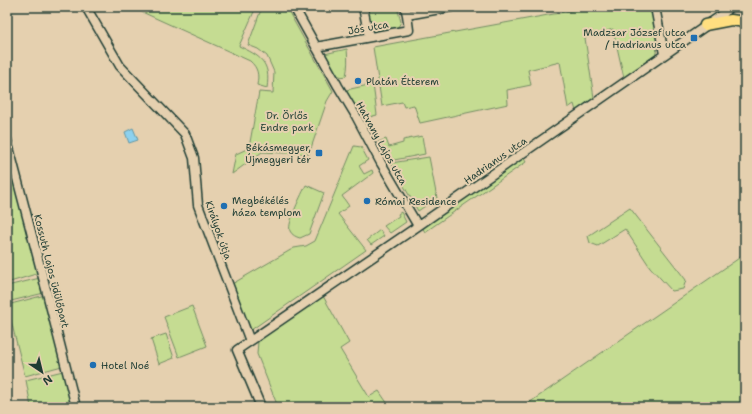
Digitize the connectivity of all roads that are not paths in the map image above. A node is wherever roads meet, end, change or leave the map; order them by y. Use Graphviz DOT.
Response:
graph roads {
  1 [pos="86,7"];
  2 [pos="294,7"];
  3 [pos="363,7"];
  4 [pos="451,7"];
  5 [pos="655,7"];
  6 [pos="729,7"];
  7 [pos="406,11"];
  8 [pos="745,22"];
  9 [pos="705,25"];
  10 [pos="369,37"];
  11 [pos="316,47"];
  12 [pos="664,54"];
  13 [pos="7,140"];
  14 [pos="418,226"];
  15 [pos="250,341"];
  16 [pos="76,407"];
  17 [pos="261,407"];
  1 -- 15 [label="street, Királyok útja"];
  2 -- 11 [label="street, Hatvany Lajos utca"];
  3 -- 10 [label="street"];
  4 -- 7 [label="street, Jós utca"];
  5 -- 12 [label="street"];
  6 -- 9 [label="street, Hadrianus utca"];
  7 -- 10 [label="street, Jós utca"];
  8 -- 9 [label="main road"];
  9 -- 12 [label="street, Hadrianus utca"];
  10 -- 11 [label="street, Jós utca"];
  11 -- 14 [label="street, Hatvany Lajos utca"];
  12 -- 14 [label="street, Hadrianus utca"];
  13 -- 16 [label="street, Kossuth Lajos üdülőpart"];
  14 -- 15 [label="street, Hadrianus utca"];
  15 -- 17 [label="street"];
}
